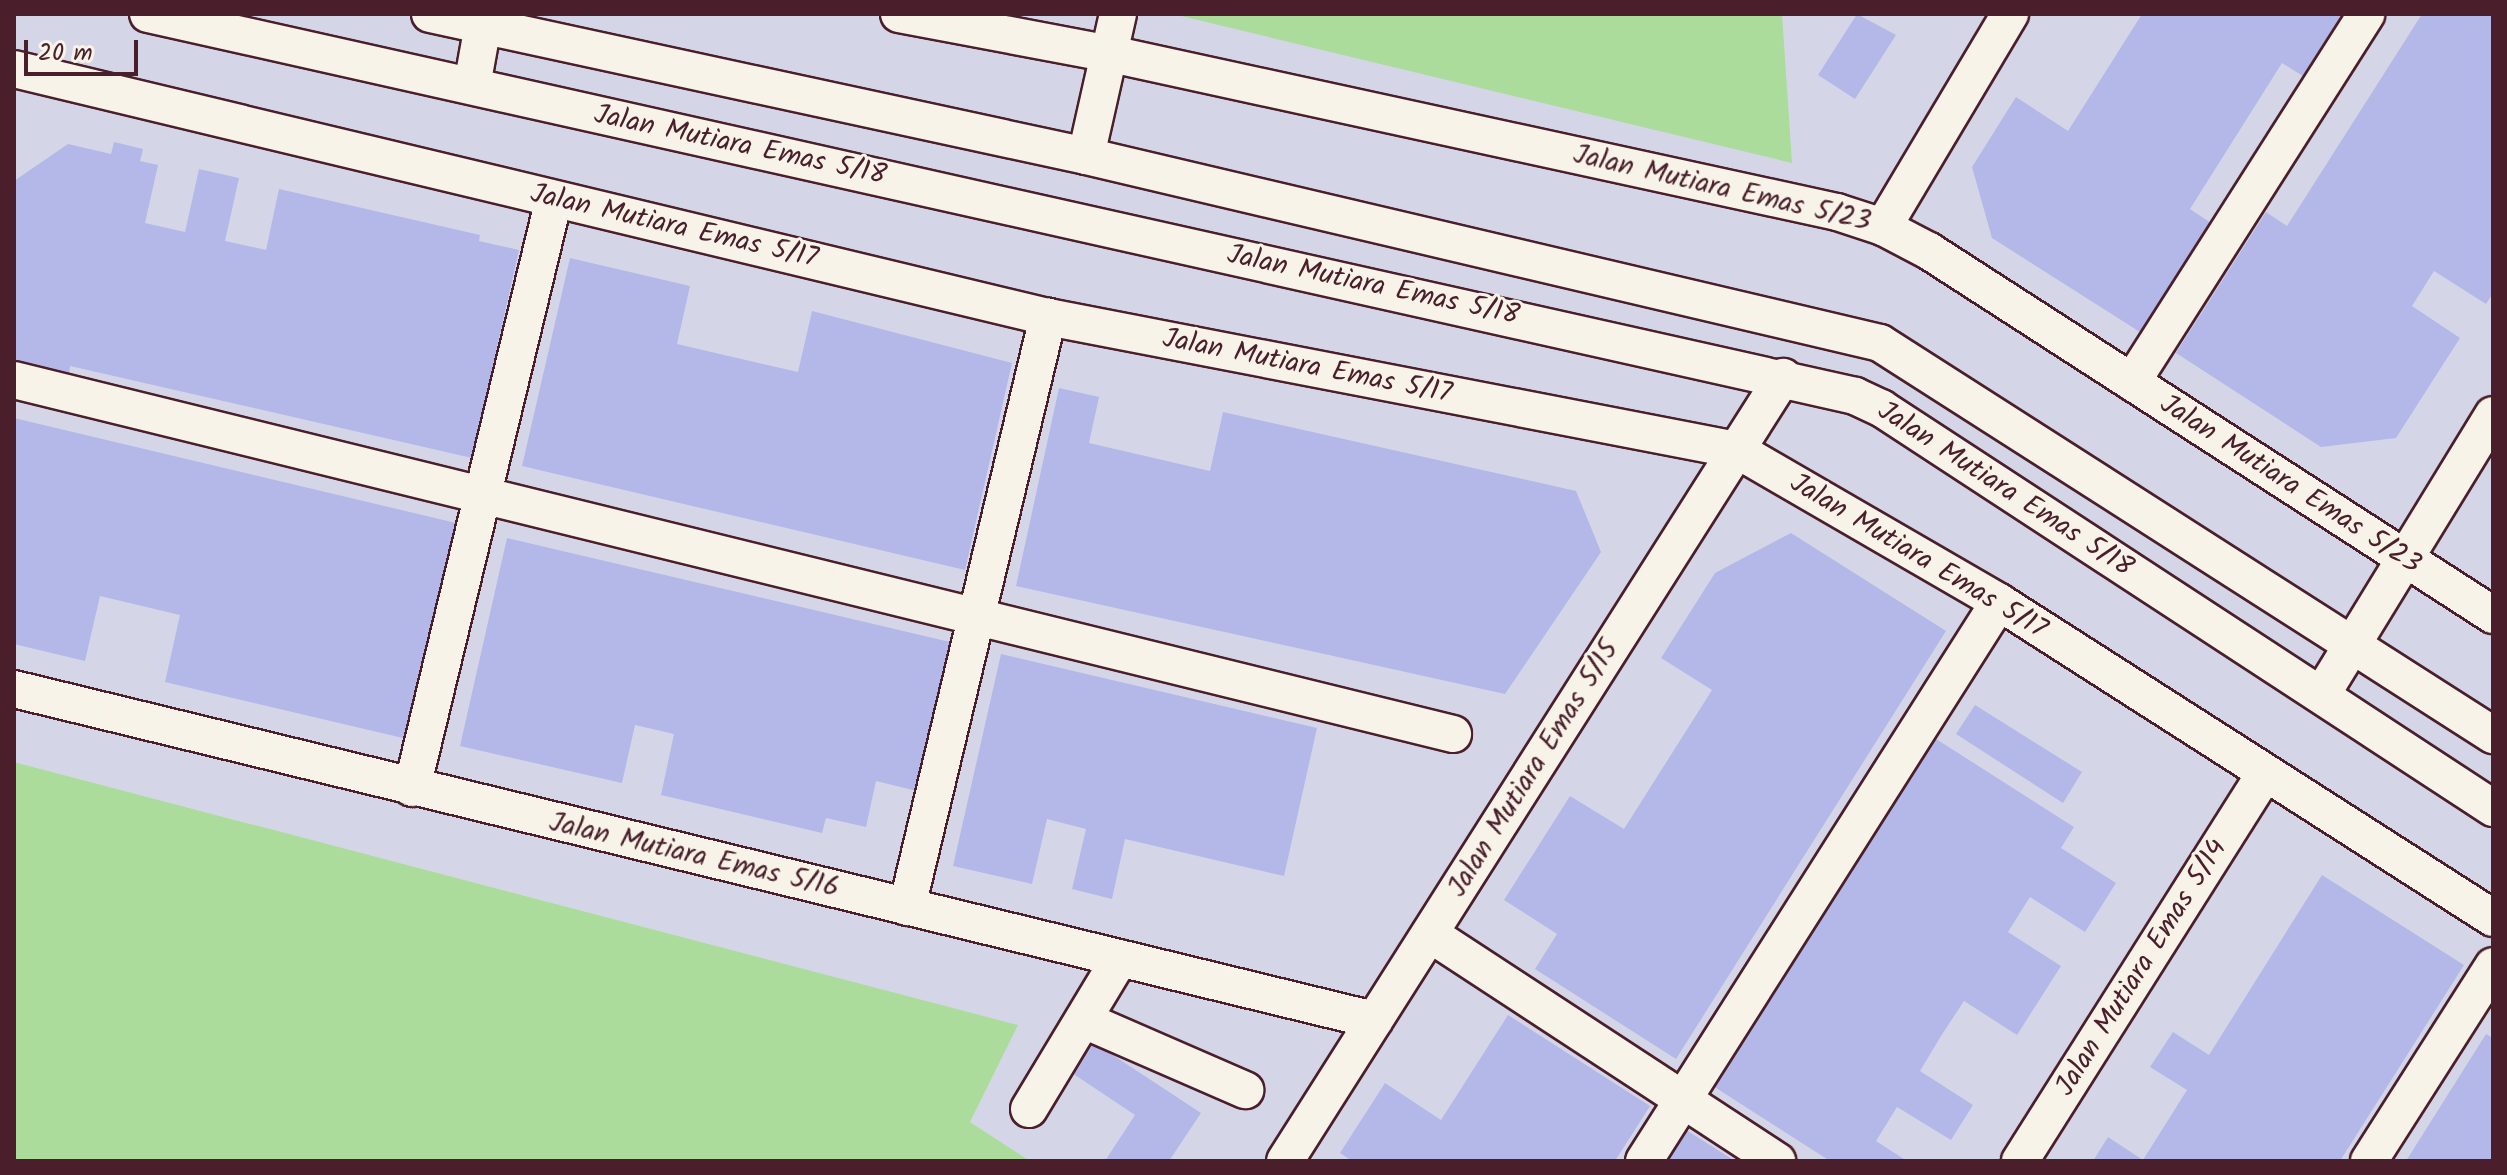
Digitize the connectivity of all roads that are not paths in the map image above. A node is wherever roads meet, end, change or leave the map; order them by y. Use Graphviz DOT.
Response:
graph roads {
  1 [pos="148,14"];
  2 [pos="430,14"];
  3 [pos="899,14"];
  4 [pos="1118,14"];
  5 [pos="2010,14"];
  6 [pos="2366,14"];
  7 [pos="484,20"];
  8 [pos="1111,54"];
  9 [pos="14,69"];
  10 [pos="472,86"];
  11 [pos="1086,156"];
  12 [pos="554,199"];
  13 [pos="1883,227"];
  14 [pos="1048,317"];
  15 [pos="1783,377"];
  16 [pos="14,380"];
  17 [pos="2132,382"];
  18 [pos="2493,415"];
  19 [pos="1737,450"];
  20 [pos="483,495"];
  21 [pos="2404,561"];
  22 [pos="1999,602"];
  23 [pos="2493,615"];
  24 [pos="976,617"];
  25 [pos="2353,645"];
  26 [pos="14,689"];
  27 [pos="2322,694"];
  28 [pos="1453,734"];
  29 [pos="2493,735"];
  30 [pos="2264,775"];
  31 [pos="412,788"];
  32 [pos="2493,808"];
  33 [pos="907,907"];
  34 [pos="2493,918"];
  35 [pos="1430,934"];
  36 [pos="1120,958"];
  37 [pos="2493,966"];
  38 [pos="1084,1020"];
  39 [pos="1374,1020"];
  40 [pos="1245,1090"];
  41 [pos="1683,1101"];
  42 [pos="1029,1109"];
  43 [pos="1285,1161"];
  44 [pos="1644,1161"];
  45 [pos="1777,1161"];
  46 [pos="2020,1161"];
  47 [pos="2369,1161"];
  1 -- 10 [label="street, Jalan Mutiara Emas 5/18"];
  2 -- 7 [label="street, Jalan Mutiara Emas 5/18"];
  3 -- 8 [label="street, Jalan Mutiara Emas 5/23"];
  4 -- 8 [label="street"];
  5 -- 13 [label="street"];
  6 -- 17 [label="street"];
  7 -- 10 [label="street"];
  7 -- 11 [label="street, Jalan Mutiara Emas 5/18"];
  8 -- 11 [label="street"];
  8 -- 13 [label="street, Jalan Mutiara Emas 5/23"];
  9 -- 12 [label="street, Jalan Mutiara Emas 5/17"];
  10 -- 15 [label="street, Jalan Mutiara Emas 5/18"];
  11 -- 25 [label="street, Jalan Mutiara Emas 5/18"];
  12 -- 14 [label="street, Jalan Mutiara Emas 5/17"];
  12 -- 20 [label="street"];
  13 -- 17 [label="street, Jalan Mutiara Emas 5/23"];
  14 -- 19 [label="street, Jalan Mutiara Emas 5/17"];
  14 -- 24 [label="street"];
  15 -- 19 [label="street, Jalan Mutiara Emas 5/15"];
  15 -- 27 [label="street, Jalan Mutiara Emas 5/18"];
  16 -- 20 [label="street"];
  17 -- 21 [label="street, Jalan Mutiara Emas 5/23"];
  18 -- 21 [label="street"];
  19 -- 22 [label="street, Jalan Mutiara Emas 5/17"];
  19 -- 35 [label="street, Jalan Mutiara Emas 5/15"];
  20 -- 24 [label="street"];
  20 -- 31 [label="street"];
  21 -- 23 [label="street, Jalan Mutiara Emas 5/23"];
  21 -- 25 [label="street"];
  22 -- 30 [label="street, Jalan Mutiara Emas 5/17"];
  22 -- 41 [label="street"];
  24 -- 28 [label="street"];
  24 -- 33 [label="street"];
  25 -- 27 [label="street"];
  25 -- 29 [label="street, Jalan Mutiara Emas 5/18"];
  26 -- 31 [label="street, Jalan Mutiara Emas 5/16"];
  27 -- 32 [label="street, Jalan Mutiara Emas 5/18"];
  30 -- 34 [label="street, Jalan Mutiara Emas 5/17"];
  30 -- 46 [label="street, Jalan Mutiara Emas 5/14"];
  31 -- 33 [label="street, Jalan Mutiara Emas 5/16"];
  33 -- 36 [label="street, Jalan Mutiara Emas 5/16"];
  35 -- 39 [label="street, Jalan Mutiara Emas 5/15"];
  35 -- 41 [label="street"];
  36 -- 38 [label="street"];
  36 -- 39 [label="street, Jalan Mutiara Emas 5/16"];
  37 -- 47 [label="street"];
  38 -- 40 [label="street"];
  38 -- 42 [label="street"];
  39 -- 43 [label="street, Jalan Mutiara Emas 5/15"];
  41 -- 44 [label="street"];
  41 -- 45 [label="street"];
}
